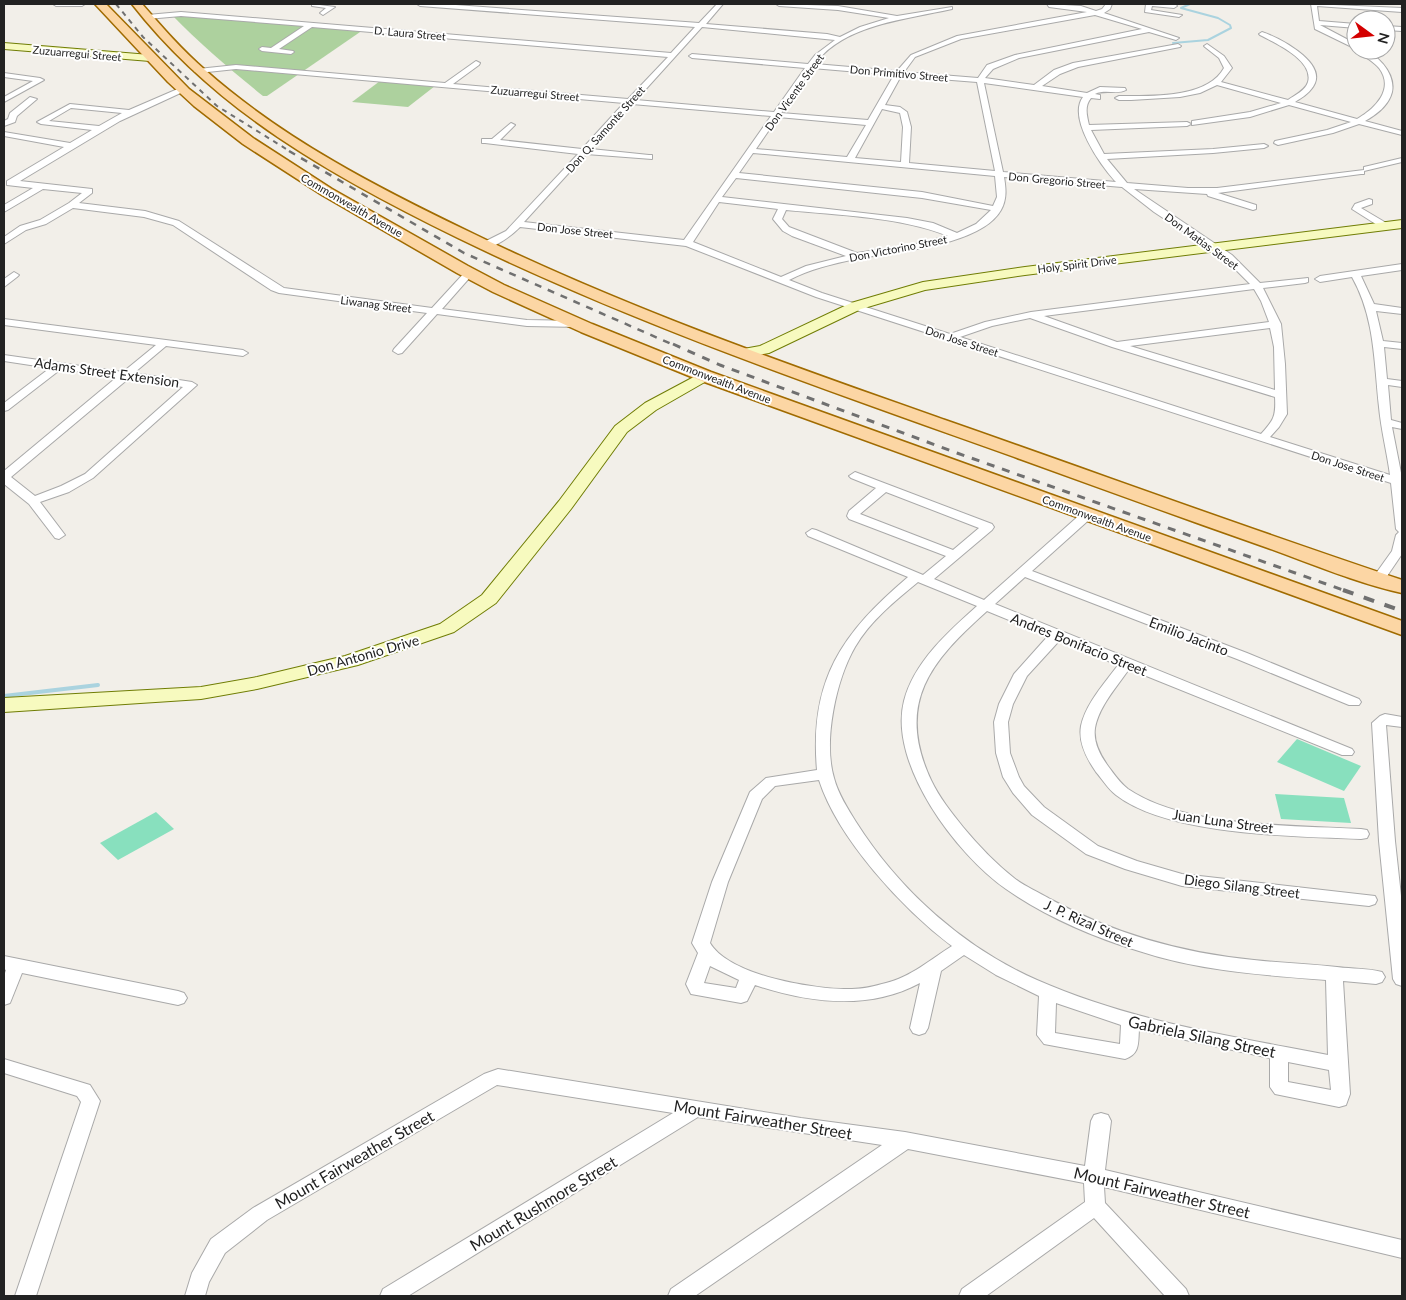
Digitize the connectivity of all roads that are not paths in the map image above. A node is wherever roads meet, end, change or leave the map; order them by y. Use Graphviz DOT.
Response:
graph roads {
  1 [pos="56,4"];
  2 [pos="82,4"];
  3 [pos="100,4"];
  4 [pos="137,4"];
  5 [pos="316,4"];
  6 [pos="420,4"];
  7 [pos="720,4"];
  8 [pos="779,4"];
  9 [pos="1109,4"];
  10 [pos="1149,4"];
  11 [pos="1314,4"];
  12 [pos="1048,5"];
  13 [pos="1174,6"];
  14 [pos="950,8"];
  15 [pos="1360,8"];
  16 [pos="1402,10"];
  17 [pos="323,13"];
  18 [pos="1094,13"];
  19 [pos="1179,15"];
  20 [pos="147,17"];
  21 [pos="898,18"];
  22 [pos="310,25"];
  23 [pos="700,26"];
  24 [pos="1317,26"];
  25 [pos="1346,26"];
  26 [pos="739,29"];
  27 [pos="1148,30"];
  28 [pos="1262,34"];
  29 [pos="1176,38"];
  30 [pos="841,39"];
  31 [pos="1346,42"];
  32 [pos="1178,46"];
  33 [pos="1206,46"];
  34 [pos="6,48"];
  35 [pos="262,49"];
  36 [pos="272,50"];
  37 [pos="291,52"];
  38 [pos="672,55"];
  39 [pos="692,56"];
  40 [pos="150,58"];
  41 [pos="1372,60"];
  42 [pos="476,63"];
  43 [pos="810,66"];
  44 [pos="198,71"];
  45 [pos="899,73"];
  46 [pos="8,76"];
  47 [pos="4,80"];
  48 [pos="981,80"];
  49 [pos="1216,83"];
  50 [pos="447,86"];
  51 [pos="1036,87"];
  52 [pos="1202,89"];
  53 [pos="183,90"];
  54 [pos="1122,90"];
  55 [pos="1216,93"];
  56 [pos="1088,96"];
  57 [pos="33,98"];
  58 [pos="1104,98"];
  59 [pos="1119,98"];
  60 [pos="4,100"];
  61 [pos="630,102"];
  62 [pos="1287,103"];
  63 [pos="881,106"];
  64 [pos="130,112"];
  65 [pos="777,115"];
  66 [pos="1359,121"];
  67 [pos="871,123"];
  68 [pos="4,124"];
  69 [pos="511,125"];
  70 [pos="103,128"];
  71 [pos="1085,128"];
  72 [pos="1402,133"];
  73 [pos="4,134"];
  74 [pos="17,138"];
  75 [pos="484,141"];
  76 [pos="494,142"];
  77 [pos="1278,143"];
  78 [pos="4,145"];
  79 [pos="73,146"];
  80 [pos="1264,146"];
  81 [pos="752,151"];
  82 [pos="584,152"];
  83 [pos="649,157"];
  84 [pos="1102,157"];
  85 [pos="850,160"];
  86 [pos="1402,160"];
  87 [pos="905,165"];
  88 [pos="999,174"];
  89 [pos="735,175"];
  90 [pos="8,183"];
  91 [pos="42,186"];
  92 [pos="1125,186"];
  93 [pos="1203,192"];
  94 [pos="718,199"];
  95 [pos="1369,202"];
  96 [pos="72,205"];
  97 [pos="6,206"];
  98 [pos="784,206"];
  99 [pos="1253,207"];
  100 [pos="997,208"];
  101 [pos="518,224"];
  102 [pos="1402,224"];
  103 [pos="1385,226"];
  104 [pos="465,236"];
  105 [pos="957,236"];
  106 [pos="410,239"];
  107 [pos="4,241"];
  108 [pos="688,243"];
  109 [pos="483,246"];
  110 [pos="1213,247"];
  111 [pos="857,256"];
  112 [pos="1402,267"];
  113 [pos="469,273"];
  114 [pos="4,274"];
  115 [pos="1355,274"];
  116 [pos="1320,279"];
  117 [pos="782,280"];
  118 [pos="1305,280"];
  119 [pos="4,284"];
  120 [pos="1257,285"];
  121 [pos="856,306"];
  122 [pos="1371,307"];
  123 [pos="433,310"];
  124 [pos="1402,310"];
  125 [pos="1031,315"];
  126 [pos="4,322"];
  127 [pos="580,324"];
  128 [pos="1276,324"];
  129 [pos="950,337"];
  130 [pos="164,343"];
  131 [pos="1377,343"];
  132 [pos="1116,345"];
  133 [pos="1402,346"];
  134 [pos="398,351"];
  135 [pos="242,353"];
  136 [pos="763,355"];
  137 [pos="4,358"];
  138 [pos="60,365"];
  139 [pos="126,374"];
  140 [pos="706,376"];
  141 [pos="1382,381"];
  142 [pos="1402,384"];
  143 [pos="1280,395"];
  144 [pos="4,408"];
  145 [pos="1386,422"];
  146 [pos="1402,426"];
  147 [pos="1262,438"];
  148 [pos="855,476"];
  149 [pos="4,478"];
  150 [pos="1400,482"];
  151 [pos="885,487"];
  152 [pos="33,501"];
  153 [pos="1087,515"];
  154 [pos="1402,529"];
  155 [pos="812,533"];
  156 [pos="59,535"];
  157 [pos="1402,535"];
  158 [pos="954,555"];
  159 [pos="1023,572"];
  160 [pos="921,578"];
  161 [pos="1378,579"];
  162 [pos="1402,587"];
  163 [pos="985,606"];
  164 [pos="1402,628"];
  165 [pos="1057,635"];
  166 [pos="1126,663"];
  167 [pos="1354,702"];
  168 [pos="4,705"];
  169 [pos="1402,722"];
  170 [pos="1347,752"];
  171 [pos="825,774"];
  172 [pos="1361,834"];
  173 [pos="1369,900"];
  174 [pos="963,947"];
  175 [pos="706,954"];
  176 [pos="10,964"];
  177 [pos="933,966"];
  178 [pos="1334,973"];
  179 [pos="1376,977"];
  180 [pos="749,978"];
  181 [pos="1402,978"];
  182 [pos="1048,992"];
  183 [pos="4,998"];
  184 [pos="178,998"];
  185 [pos="1130,1022"];
  186 [pos="919,1028"];
  187 [pos="1279,1052"];
  188 [pos="1338,1064"];
  189 [pos="4,1066"];
  190 [pos="696,1109"];
  191 [pos="1101,1121"];
  192 [pos="905,1140"];
  193 [pos="1094,1176"];
  194 [pos="1095,1206"];
  195 [pos="1402,1248"];
  196 [pos="26,1296"];
  197 [pos="195,1296"];
  198 [pos="390,1296"];
  199 [pos="678,1296"];
  200 [pos="970,1296"];
  201 [pos="1179,1296"];
  1 -- 2 [label="street"];
  3 -- 40 [label="main road, Commonwealth Avenue"];
  4 -- 20 [label="main road, Commonwealth Avenue"];
  5 -- 17 [label="street"];
  6 -- 23 [label="street"];
  7 -- 23 [label="street, Don Q. Samonte Street"];
  8 -- 21 [label="street"];
  9 -- 18 [label="street"];
  10 -- 13 [label="street"];
  10 -- 19 [label="street"];
  11 -- 15 [label="street"];
  11 -- 24 [label="street"];
  12 -- 18 [label="street"];
  14 -- 21 [label="street, Don Vicente Street"];
  15 -- 16 [label="street"];
  18 -- 27 [label="street"];
  18 -- 45 [label="street"];
  20 -- 22 [label="street, D. Laura Street"];
  20 -- 44 [label="main road, Commonwealth Avenue"];
  21 -- 30 [label="street, Don Vicente Street"];
  22 -- 36 [label="street"];
  22 -- 38 [label="street, D. Laura Street"];
  23 -- 26 [label="street"];
  23 -- 38 [label="street, Don Q. Samonte Street"];
  24 -- 25 [label="street"];
  24 -- 31 [label="street"];
  26 -- 30 [label="street"];
  27 -- 29 [label="street"];
  27 -- 48 [label="street"];
  28 -- 62 [label="street"];
  30 -- 43 [label="street, Don Vicente Street"];
  32 -- 51 [label="street"];
  33 -- 49 [label="street"];
  34 -- 40 [label="street, Zuzuarregui Street"];
  35 -- 36 [label="street"];
  36 -- 37 [label="street"];
  38 -- 61 [label="street, Don Q. Samonte Street"];
  39 -- 43 [label="street, Don Primitivo Street"];
  40 -- 53 [label="main road, Commonwealth Avenue"];
  41 -- 66 [label="street"];
  42 -- 50 [label="street"];
  43 -- 45 [label="street, Don Primitivo Street"];
  43 -- 65 [label="street, Don Vicente Street"];
  44 -- 50 [label="street, Zuzuarregui Street"];
  44 -- 104 [label="main road, Commonwealth Avenue"];
  45 -- 48 [label="street, Don Primitivo Street"];
  45 -- 63 [label="street"];
  46 -- 47 [label="street"];
  46 -- 60 [label="street"];
  48 -- 51 [label="street, Don Primitivo Street"];
  48 -- 88 [label="street"];
  49 -- 52 [label="street"];
  49 -- 62 [label="street"];
  50 -- 61 [label="street, Zuzuarregui Street"];
  51 -- 56 [label="street, Don Primitivo Street"];
  52 -- 55 [label="street"];
  52 -- 59 [label="street"];
  53 -- 64 [label="street"];
  53 -- 106 [label="main road, Commonwealth Avenue"];
  54 -- 56 [label="street"];
  56 -- 58 [label="street, Don Primitivo Street"];
  56 -- 71 [label="street"];
  57 -- 68 [label="street"];
  61 -- 65 [label="street, Zuzuarregui Street"];
  61 -- 82 [label="street, Don Q. Samonte Street"];
  62 -- 66 [label="street"];
  62 -- 71 [label="street"];
  63 -- 67 [label="street"];
  63 -- 87 [label="street"];
  64 -- 70 [label="street"];
  64 -- 70 [label="street"];
  65 -- 67 [label="street, Zuzuarregui Street"];
  65 -- 81 [label="street, Don Vicente Street"];
  66 -- 72 [label="street"];
  66 -- 77 [label="street"];
  67 -- 85 [label="street"];
  69 -- 76 [label="street"];
  70 -- 79 [label="street"];
  71 -- 84 [label="street, Don Matias Street"];
  73 -- 74 [label="street"];
  74 -- 78 [label="street"];
  74 -- 79 [label="street"];
  75 -- 76 [label="street"];
  76 -- 82 [label="street"];
  79 -- 90 [label="street"];
  80 -- 84 [label="street"];
  81 -- 85 [label="street, Don Gregorio Street"];
  81 -- 89 [label="street, Don Vicente Street"];
  82 -- 83 [label="street"];
  82 -- 101 [label="street, Don Q. Samonte Street"];
  84 -- 92 [label="street, Don Matias Street"];
  85 -- 87 [label="street, Don Gregorio Street"];
  86 -- 93 [label="street, Don Gregorio Street"];
  87 -- 88 [label="street, Don Gregorio Street"];
  88 -- 92 [label="street, Don Gregorio Street"];
  88 -- 100 [label="street"];
  89 -- 94 [label="street, Don Vicente Street"];
  89 -- 100 [label="street"];
  90 -- 91 [label="street"];
  91 -- 96 [label="street"];
  91 -- 97 [label="street"];
  92 -- 93 [label="street, Don Gregorio Street"];
  92 -- 110 [label="street, Don Matias Street"];
  93 -- 99 [label="street"];
  94 -- 98 [label="street"];
  94 -- 108 [label="street, Don Vicente Street"];
  95 -- 103 [label="street"];
  96 -- 107 [label="street"];
  96 -- 123 [label="street, Liwanag Street"];
  98 -- 105 [label="street"];
  98 -- 111 [label="street"];
  100 -- 105 [label="street, Don Victorino Street"];
  101 -- 108 [label="street, Don Jose Street"];
  101 -- 109 [label="street, Don Q. Samonte Street"];
  102 -- 103 [label="street, Holy Spirit Drive"];
  103 -- 110 [label="street, Holy Spirit Drive"];
  104 -- 106 [label="main road"];
  104 -- 109 [label="main road, Commonwealth Avenue"];
  105 -- 111 [label="street, Don Victorino Street"];
  106 -- 113 [label="main road, Commonwealth Avenue"];
  108 -- 117 [label="street, Don Jose Street"];
  109 -- 136 [label="main road, Commonwealth Avenue"];
  110 -- 120 [label="street, Don Matias Street"];
  110 -- 121 [label="street, Holy Spirit Drive"];
  111 -- 117 [label="street, Don Victorino Street"];
  112 -- 115 [label="street"];
  113 -- 123 [label="street"];
  113 -- 127 [label="main road, Commonwealth Avenue"];
  114 -- 119 [label="street"];
  115 -- 116 [label="street"];
  115 -- 122 [label="street"];
  117 -- 121 [label="street, Don Jose Street"];
  118 -- 120 [label="street"];
  120 -- 125 [label="street"];
  120 -- 128 [label="street, Don Matias Street"];
  121 -- 129 [label="street, Don Jose Street"];
  121 -- 136 [label="street, Holy Spirit Drive"];
  122 -- 124 [label="street"];
  122 -- 131 [label="street"];
  123 -- 127 [label="street, Liwanag Street"];
  123 -- 134 [label="street"];
  125 -- 129 [label="street"];
  125 -- 132 [label="street"];
  126 -- 130 [label="street"];
  127 -- 140 [label="main road, Commonwealth Avenue"];
  128 -- 132 [label="street"];
  128 -- 143 [label="street, Don Matias Street"];
  129 -- 147 [label="street, Don Jose Street"];
  130 -- 135 [label="street"];
  130 -- 139 [label="street"];
  131 -- 133 [label="street"];
  131 -- 141 [label="street"];
  132 -- 143 [label="street"];
  136 -- 161 [label="main road, Commonwealth Avenue"];
  137 -- 138 [label="street, Adams Street Extension"];
  138 -- 139 [label="street, Adams Street Extension"];
  138 -- 144 [label="street"];
  139 -- 149 [label="street"];
  139 -- 152 [label="street, Adams Street Extension"];
  140 -- 153 [label="main road, Commonwealth Avenue"];
  140 -- 168 [label="street, Don Antonio Drive"];
  141 -- 142 [label="street"];
  141 -- 145 [label="street"];
  143 -- 147 [label="street, Don Matias Street"];
  145 -- 146 [label="street"];
  145 -- 150 [label="street"];
  147 -- 150 [label="street, Don Jose Street"];
  148 -- 151 [label="street"];
  149 -- 152 [label="street"];
  150 -- 154 [label="street"];
  151 -- 158 [label="street"];
  151 -- 158 [label="street, Gabriela Silang Street"];
  152 -- 156 [label="street"];
  153 -- 159 [label="street, J. P. Rizal Street"];
  153 -- 164 [label="main road, Commonwealth Avenue"];
  155 -- 160 [label="street, Andres Bonifacio Street"];
  157 -- 161 [label="street"];
  158 -- 160 [label="street, Gabriela Silang Street"];
  159 -- 163 [label="street, J. P. Rizal Street"];
  159 -- 167 [label="street, Emilio Jacinto"];
  160 -- 163 [label="street, Andres Bonifacio Street"];
  160 -- 171 [label="street, Gabriela Silang Street"];
  161 -- 162 [label="main road, Commonwealth Avenue"];
  163 -- 165 [label="street, Andres Bonifacio Street"];
  163 -- 178 [label="street, J. P. Rizal Street"];
  165 -- 166 [label="street, Andres Bonifacio Street"];
  165 -- 173 [label="street, Diego Silang Street"];
  166 -- 170 [label="street, Andres Bonifacio Street"];
  166 -- 172 [label="street, Juan Luna Street"];
  169 -- 181 [label="street"];
  171 -- 174 [label="street, Gabriela Silang Street"];
  171 -- 175 [label="street"];
  174 -- 177 [label="street"];
  174 -- 182 [label="street, Gabriela Silang Street"];
  175 -- 180 [label="street"];
  175 -- 180 [label="street"];
  176 -- 183 [label="street"];
  176 -- 184 [label="street"];
  177 -- 180 [label="street"];
  177 -- 186 [label="street"];
  178 -- 179 [label="street, J. P. Rizal Street"];
  178 -- 188 [label="street"];
  182 -- 185 [label="street, Gabriela Silang Street"];
  182 -- 185 [label="street"];
  185 -- 187 [label="street, Gabriela Silang Street"];
  187 -- 188 [label="street, Gabriela Silang Street"];
  187 -- 188 [label="street"];
  189 -- 196 [label="street"];
  190 -- 192 [label="street, Mount Fairweather Street"];
  190 -- 197 [label="street, Mount Fairweather Street"];
  190 -- 198 [label="street, Mount Rushmore Street"];
  191 -- 193 [label="street"];
  192 -- 193 [label="street, Mount Fairweather Street"];
  192 -- 199 [label="street"];
  193 -- 194 [label="street"];
  193 -- 195 [label="street, Mount Fairweather Street"];
  194 -- 200 [label="street"];
  194 -- 201 [label="street"];
}
